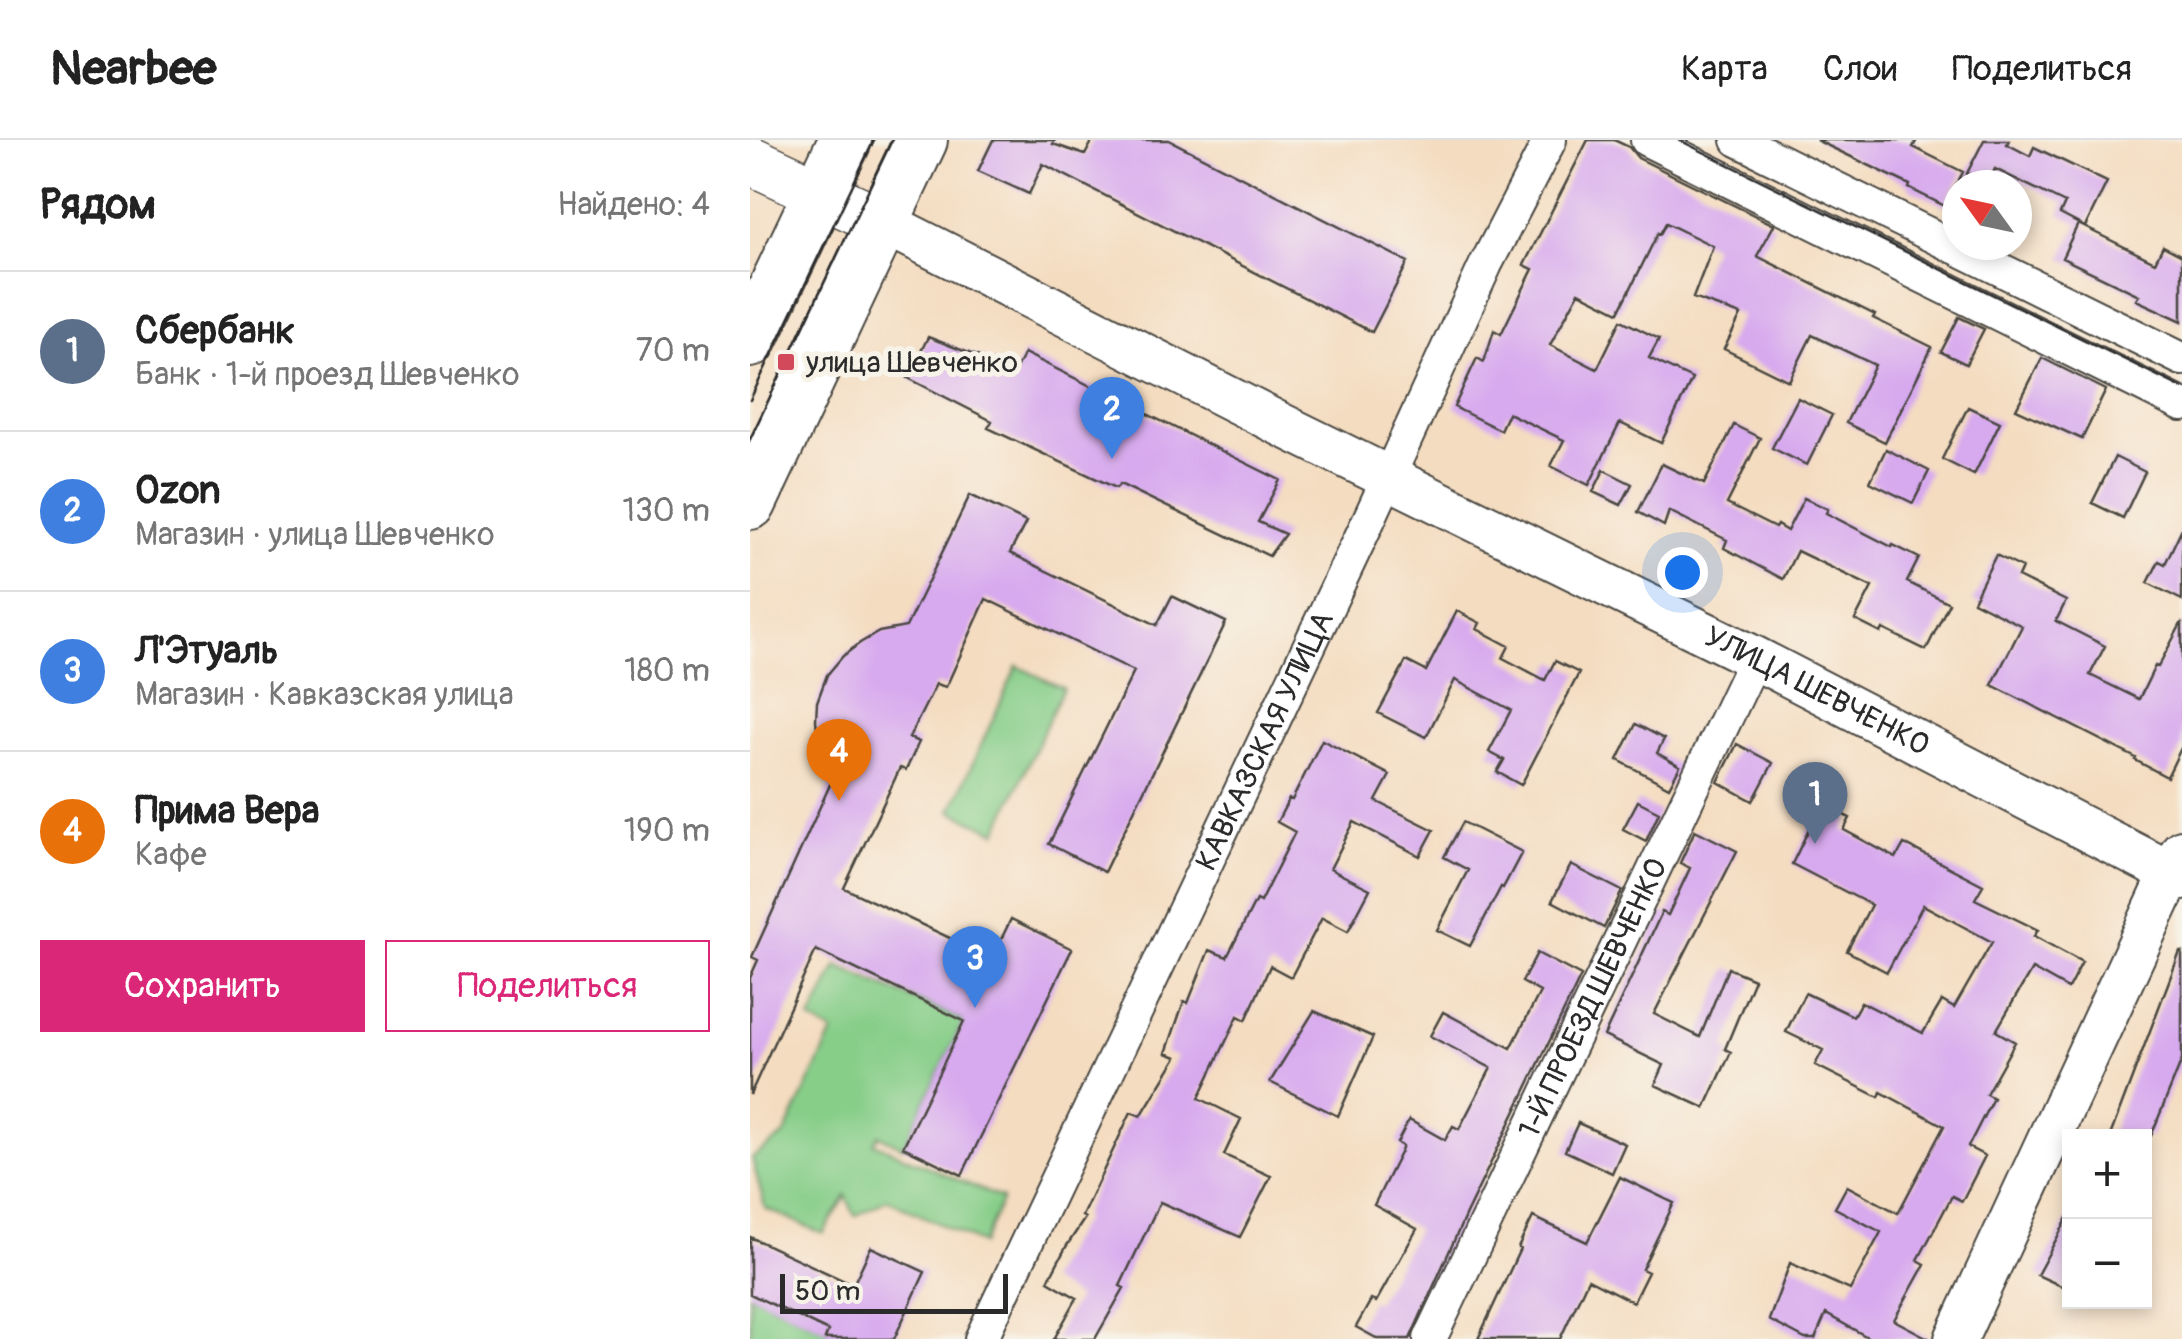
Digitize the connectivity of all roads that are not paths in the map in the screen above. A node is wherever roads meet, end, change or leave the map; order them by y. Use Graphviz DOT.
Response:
graph roads {
  1 [pos="845,140"];
  2 [pos="921,140"];
  3 [pos="1550,140"];
  4 [pos="1647,140"];
  5 [pos="1738,140"];
  6 [pos="750,160"];
  7 [pos="819,193"];
  8 [pos="882,222"];
  9 [pos="750,341"];
  10 [pos="2182,359"];
  11 [pos="2182,405"];
  12 [pos="1389,476"];
  13 [pos="750,503"];
  14 [pos="1755,658"];
  15 [pos="2178,868"];
  16 [pos="982,1339"];
  17 [pos="1430,1339"];
  18 [pos="1956,1339"];
  1 -- 7 [label="main road"];
  2 -- 8 [label="main road"];
  3 -- 12 [label="street, КАВКАЗСКАЯ УЛИЦА"];
  4 -- 11 [label="street"];
  5 -- 10 [label="street"];
  6 -- 7 [label="main road, УЛИЦА ШЕВЧЕНКО"];
  7 -- 8 [label="main road, УЛИЦА ШЕВЧЕНКО"];
  7 -- 9 [label="main road"];
  8 -- 12 [label="street, УЛИЦА ШЕВЧЕНКО"];
  8 -- 13 [label="main road"];
  12 -- 14 [label="street, УЛИЦА ШЕВЧЕНКО"];
  12 -- 16 [label="street, КАВКАЗСКАЯ УЛИЦА"];
  14 -- 15 [label="street, УЛИЦА ШЕВЧЕНКО"];
  14 -- 17 [label="street, 1-Й ПРОЕЗД ШЕВЧЕНКО"];
  15 -- 18 [label="street"];
}
